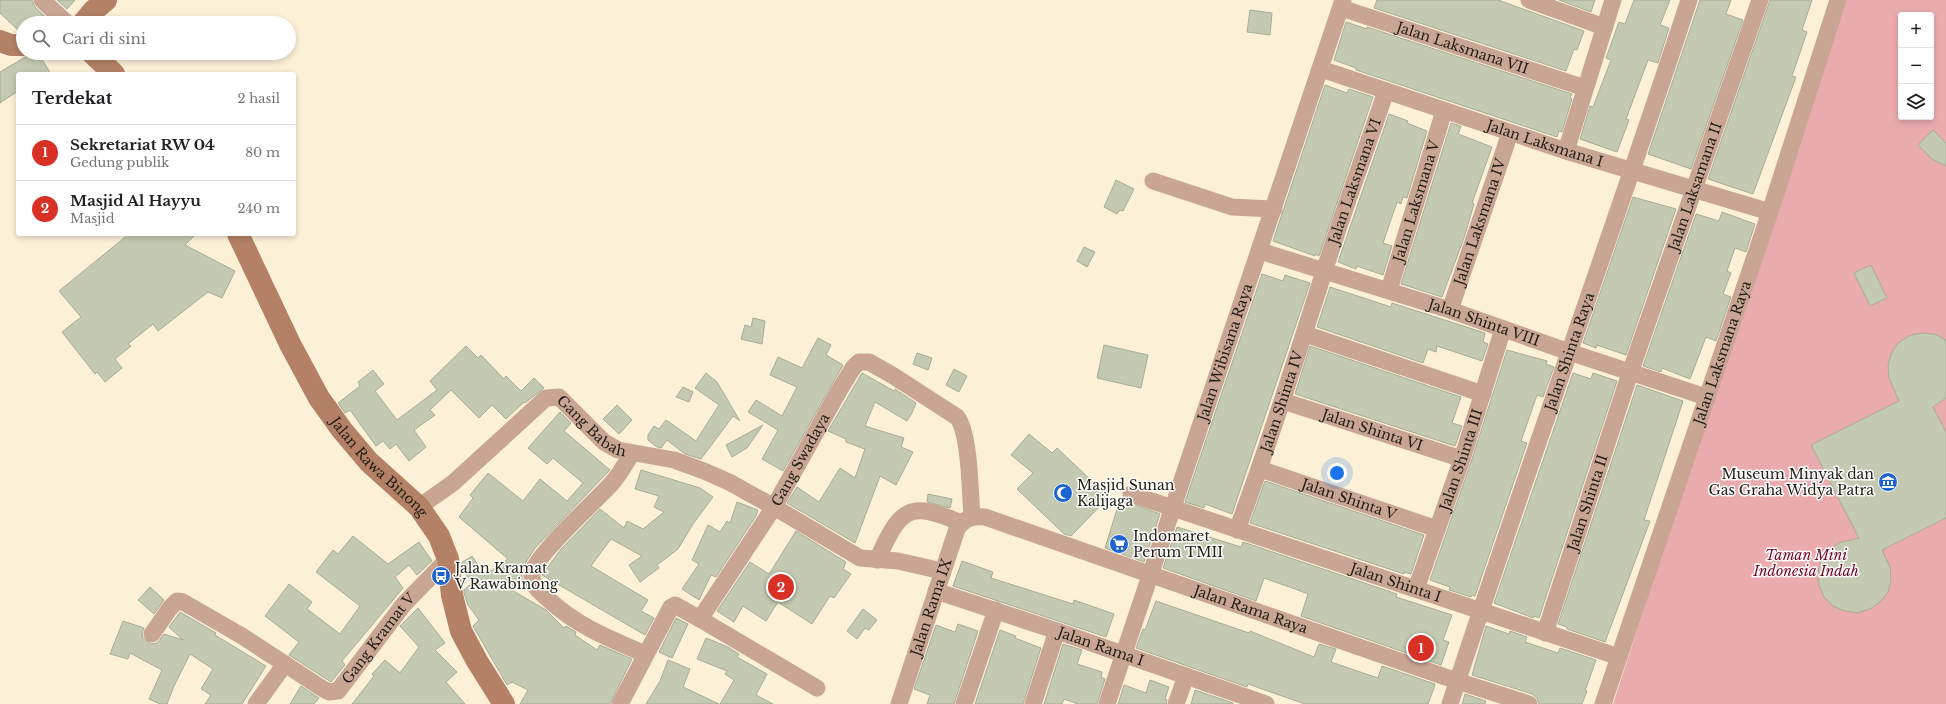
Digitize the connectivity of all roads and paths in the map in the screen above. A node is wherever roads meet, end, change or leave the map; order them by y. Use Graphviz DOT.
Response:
graph roads {
  1 [pos="42,0"];
  2 [pos="106,0"];
  3 [pos="1529,0"];
  4 [pos="1613,0"];
  5 [pos="1689,0"];
  6 [pos="1760,0"];
  7 [pos="1838,0"];
  8 [pos="1342,4"];
  9 [pos="59,16"];
  10 [pos="88,16"];
  11 [pos="1604,27"];
  12 [pos="99,60"];
  13 [pos="1321,69"];
  14 [pos="112,72"];
  15 [pos="1585,88"];
  16 [pos="1386,91"];
  17 [pos="1444,111"];
  18 [pos="1510,133"];
  19 [pos="1566,151"];
  20 [pos="1632,172"];
  21 [pos="1153,180"];
  22 [pos="1695,189"];
  23 [pos="1274,209"];
  24 [pos="1770,212"];
  25 [pos="239,236"];
  26 [pos="1260,252"];
  27 [pos="1324,272"];
  28 [pos="1389,290"];
  29 [pos="1450,310"];
  30 [pos="1503,329"];
  31 [pos="1305,334"];
  32 [pos="1569,352"];
  33 [pos="1630,373"];
  34 [pos="1483,394"];
  35 [pos="1706,397"];
  36 [pos="1283,401"];
  37 [pos="632,452"];
  38 [pos="1462,459"];
  39 [pos="1260,469"];
  40 [pos="1131,494"];
  41 [pos="774,507"];
  42 [pos="418,508"];
  43 [pos="1173,508"];
  44 [pos="966,520"];
  45 [pos="1437,529"];
  46 [pos="1237,530"];
  47 [pos="448,559"];
  48 [pos="876,560"];
  49 [pos="942,571"];
  50 [pos="1151,576"];
  51 [pos="1416,589"];
  52 [pos="936,591"];
  53 [pos="996,610"];
  54 [pos="1481,610"];
  55 [pos="700,619"];
  56 [pos="1057,631"];
  57 [pos="1545,633"];
  58 [pos="152,634"];
  59 [pos="645,654"];
  60 [pos="1124,655"];
  61 [pos="1618,657"];
  62 [pos="285,664"];
  63 [pos="1186,676"];
  64 [pos="1458,681"];
  65 [pos="816,688"];
  66 [pos="1246,701"];
  67 [pos="256,704"];
  68 [pos="504,704"];
  69 [pos="620,704"];
  70 [pos="900,704"];
  71 [pos="964,704"];
  72 [pos="1033,704"];
  73 [pos="1107,704"];
  74 [pos="1176,704"];
  75 [pos="1266,704"];
  76 [pos="1450,704"];
  77 [pos="1529,704"];
  78 [pos="1603,704"];
  1 -- 9 [label="street"];
  2 -- 10 [label="main road"];
  3 -- 11 [label="street"];
  4 -- 11 [label="street"];
  5 -- 20 [label="street, Jalan Shinta Raya"];
  6 -- 22 [label="street, Jalan Laksamana II"];
  7 -- 24 [label="street, Jalan Laksmana Raya"];
  8 -- 13 [label="street, Jalan Wibisana Raya"];
  8 -- 15 [label="street, Jalan Laksmana VII"];
  11 -- 15 [label="street"];
  12 -- 14 [label="main road"];
  13 -- 16 [label="street, Jalan Laksmana I"];
  13 -- 23 [label="street, Jalan Wibisana Raya"];
  15 -- 19 [label="street"];
  16 -- 17 [label="street, Jalan Laksmana I"];
  16 -- 27 [label="street, Jalan Laksmana VI"];
  17 -- 18 [label="street, Jalan Laksmana I"];
  17 -- 28 [label="street, Jalan Laksmana V"];
  18 -- 19 [label="street, Jalan Laksmana I"];
  18 -- 29 [label="street, Jalan Laksmana IV"];
  19 -- 20 [label="street, Jalan Laksmana I"];
  20 -- 22 [label="street, Jalan Laksmana I"];
  20 -- 32 [label="street, Jalan Shinta Raya"];
  21 -- 23 [label="street"];
  22 -- 24 [label="street, Jalan Laksmana I"];
  22 -- 33 [label="street, Jalan Laksamana II"];
  23 -- 26 [label="street, Jalan Wibisana Raya"];
  24 -- 35 [label="street, Jalan Laksmana Raya"];
  25 -- 42 [label="main road, Jalan Rawa Binong"];
  26 -- 27 [label="street, Jalan Shinta VIII"];
  26 -- 43 [label="street, Jalan Wibisana Raya"];
  27 -- 28 [label="street, Jalan Shinta VIII"];
  27 -- 31 [label="street, Jalan Shinta IV"];
  28 -- 29 [label="street, Jalan Shinta VIII"];
  29 -- 30 [label="street, Jalan Shinta VIII"];
  30 -- 32 [label="street, Jalan Shinta VIII"];
  30 -- 34 [label="street, Jalan Shinta III"];
  31 -- 34 [label="street"];
  31 -- 36 [label="street, Jalan Shinta IV"];
  32 -- 33 [label="street, Jalan Shinta VIII"];
  32 -- 54 [label="street, Jalan Shinta Raya"];
  33 -- 35 [label="street, Jalan Shinta VIII"];
  33 -- 57 [label="street, Jalan Shinta II"];
  34 -- 38 [label="street, Jalan Shinta III"];
  35 -- 61 [label="street, Jalan Laksmana Raya"];
  36 -- 38 [label="street, Jalan Shinta VI"];
  36 -- 39 [label="street, Jalan Shinta IV"];
  37 -- 41 [label="street, Gang Babah"];
  37 -- 42 [label="street, Gang Babah"];
  37 -- 59 [label="street"];
  38 -- 45 [label="street, Jalan Shinta III"];
  39 -- 45 [label="street, Jalan Shinta V"];
  39 -- 46 [label="street, Jalan Shinta IV"];
  40 -- 43 [label="street, Jalan Shinta I"];
  41 -- 44 [label="street, Gang Swadaya"];
  41 -- 48 [label="street, Gang Babah"];
  41 -- 55 [label="street, Gang Swadaya"];
  42 -- 47 [label="main road, Jalan Rawa Binong"];
  43 -- 46 [label="street, Jalan Shinta I"];
  43 -- 50 [label="street, Jalan Wibisana Raya"];
  44 -- 48 [label="street, Jalan Rama Raya"];
  44 -- 49 [label="street, Jalan Rama IX"];
  44 -- 50 [label="street, Jalan Rama Raya"];
  45 -- 51 [label="street, Jalan Shinta III"];
  46 -- 51 [label="street, Jalan Shinta I"];
  47 -- 62 [label="street, Gang Kramat V"];
  47 -- 68 [label="main road, Jalan Rawa Binong"];
  48 -- 49 [label="street, Gang Babah"];
  49 -- 52 [label="street, Jalan Rama IX"];
  50 -- 60 [label="street, Jalan Wibisana Raya"];
  50 -- 64 [label="street, Jalan Rama Raya"];
  51 -- 54 [label="street, Jalan Shinta I"];
  52 -- 53 [label="street, Jalan Rama I"];
  52 -- 70 [label="street, Jalan Rama IX"];
  53 -- 56 [label="street, Jalan Rama I"];
  53 -- 71 [label="street"];
  54 -- 57 [label="street, Jalan Shinta I"];
  54 -- 64 [label="street, Jalan Shinta Raya"];
  55 -- 59 [label="street"];
  55 -- 65 [label="street"];
  56 -- 60 [label="street, Jalan Rama I"];
  56 -- 72 [label="street"];
  57 -- 61 [label="street, Jalan Shinta I"];
  58 -- 62 [label="street"];
  59 -- 69 [label="street"];
  60 -- 63 [label="street, Jalan Rama I"];
  60 -- 73 [label="street, Jalan Wibisana Raya"];
  61 -- 78 [label="street, Jalan Laksmana Raya"];
  62 -- 67 [label="street"];
  63 -- 66 [label="street, Jalan Rama I"];
  63 -- 74 [label="street"];
  64 -- 76 [label="street, Jalan Shinta Raya"];
  64 -- 77 [label="street, Jalan Rama Raya"];
  66 -- 75 [label="street, Jalan Rama I"];
}
